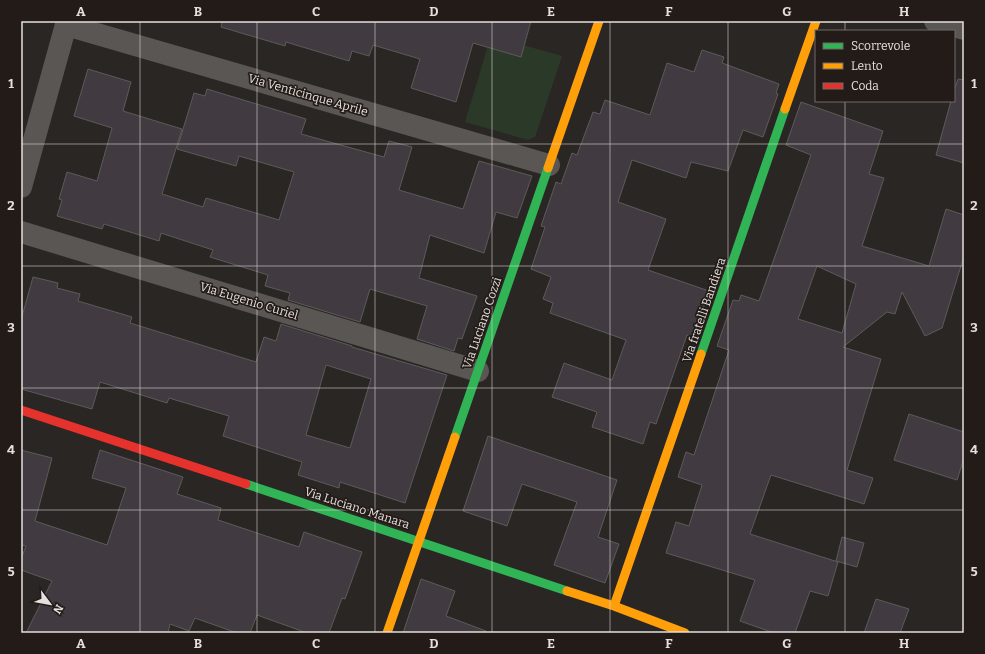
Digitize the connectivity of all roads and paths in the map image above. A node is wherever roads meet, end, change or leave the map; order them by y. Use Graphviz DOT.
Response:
graph roads {
  1 [pos="599,21"];
  2 [pos="816,21"];
  3 [pos="936,21"];
  4 [pos="67,23"];
  5 [pos="964,29"];
  6 [pos="549,165"];
  7 [pos="21,187"];
  8 [pos="21,232"];
  9 [pos="478,371"];
  10 [pos="21,410"];
  11 [pos="419,541"];
  12 [pos="614,606"];
  13 [pos="387,633"];
  14 [pos="685,633"];
  1 -- 6 [label="street, Via Luciano Cozzi"];
  2 -- 12 [label="street, Via fratelli Bandiera"];
  3 -- 5 [label="street"];
  4 -- 6 [label="street, Via Venticinque Aprile"];
  4 -- 7 [label="street"];
  6 -- 9 [label="street, Via Luciano Cozzi"];
  8 -- 9 [label="street, Via Eugenio Curiel"];
  9 -- 11 [label="street, Via Luciano Cozzi"];
  10 -- 11 [label="street, Via Luciano Manara"];
  11 -- 12 [label="street, Via Luciano Manara"];
  11 -- 13 [label="street, Via Luciano Cozzi"];
  12 -- 14 [label="street, Via Luciano Manara"];
}
